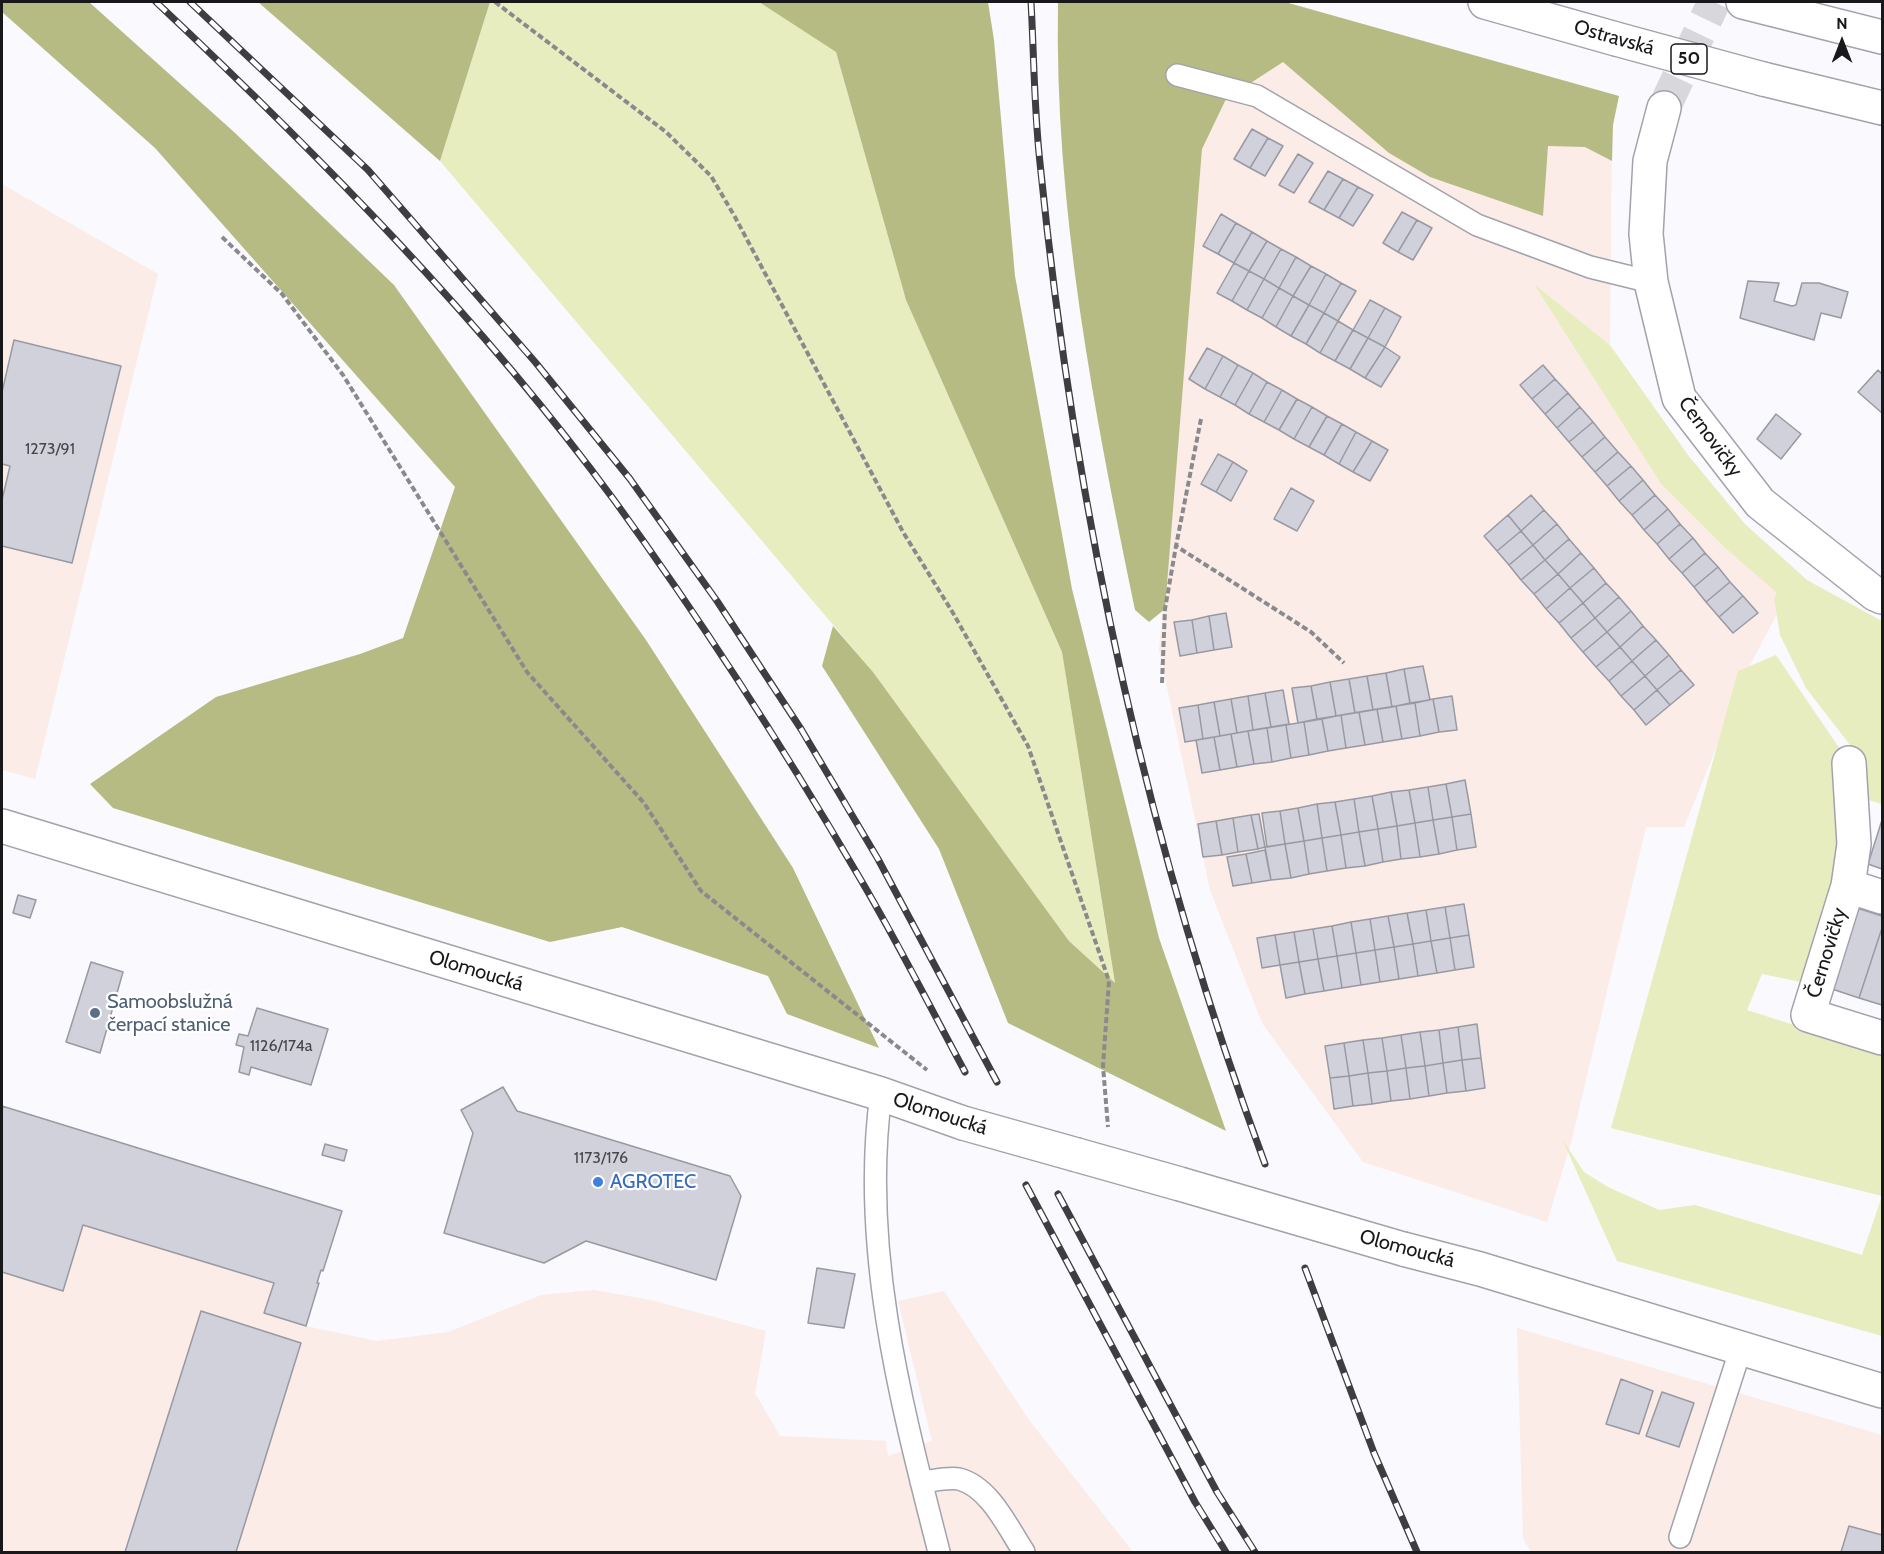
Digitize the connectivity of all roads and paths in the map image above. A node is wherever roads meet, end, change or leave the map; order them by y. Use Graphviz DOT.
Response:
graph roads {
  1 [pos="495,2"];
  2 [pos="1485,2"];
  3 [pos="1743,2"];
  4 [pos="1876,35"];
  5 [pos="1177,75"];
  6 [pos="1664,108"];
  7 [pos="1882,108"];
  8 [pos="222,237"];
  9 [pos="1650,282"];
  10 [pos="1201,419"];
  11 [pos="1176,546"];
  12 [pos="1882,597"];
  13 [pos="1344,663"];
  14 [pos="1162,683"];
  15 [pos="1849,763"];
  16 [pos="2,826"];
  17 [pos="1848,886"];
  18 [pos="1882,897"];
  19 [pos="1882,1038"];
  20 [pos="930,1072"];
  21 [pos="881,1094"];
  22 [pos="1091,1159"];
  23 [pos="1741,1348"];
  24 [pos="1882,1391"];
  25 [pos="921,1482"];
  26 [pos="1680,1536"];
  27 [pos="939,1552"];
  28 [pos="1024,1552"];
  1 -- 22 [label="path"];
  2 -- 7 [label="main road, Ostravská / 50, bridge"];
  3 -- 4 [label="main road"];
  5 -- 9 [label="lane"];
  6 -- 9 [label="main road, Černovičky"];
  8 -- 20 [label="path"];
  9 -- 12 [label="main road, Černovičky"];
  10 -- 11 [label="path"];
  11 -- 13 [label="path"];
  11 -- 14 [label="path"];
  15 -- 17 [label="main road, Černovičky"];
  16 -- 21 [label="main road, Olomoucká"];
  17 -- 18 [label="main road, Černovičky"];
  17 -- 19 [label="main road, Černovičky"];
  21 -- 22 [label="main road, Olomoucká, bridge"];
  21 -- 25 [label="lane"];
  22 -- 23 [label="main road, Olomoucká, bridge"];
  23 -- 24 [label="main road, Olomoucká"];
  23 -- 26 [label="lane"];
  25 -- 27 [label="lane"];
  25 -- 28 [label="lane"];
}
